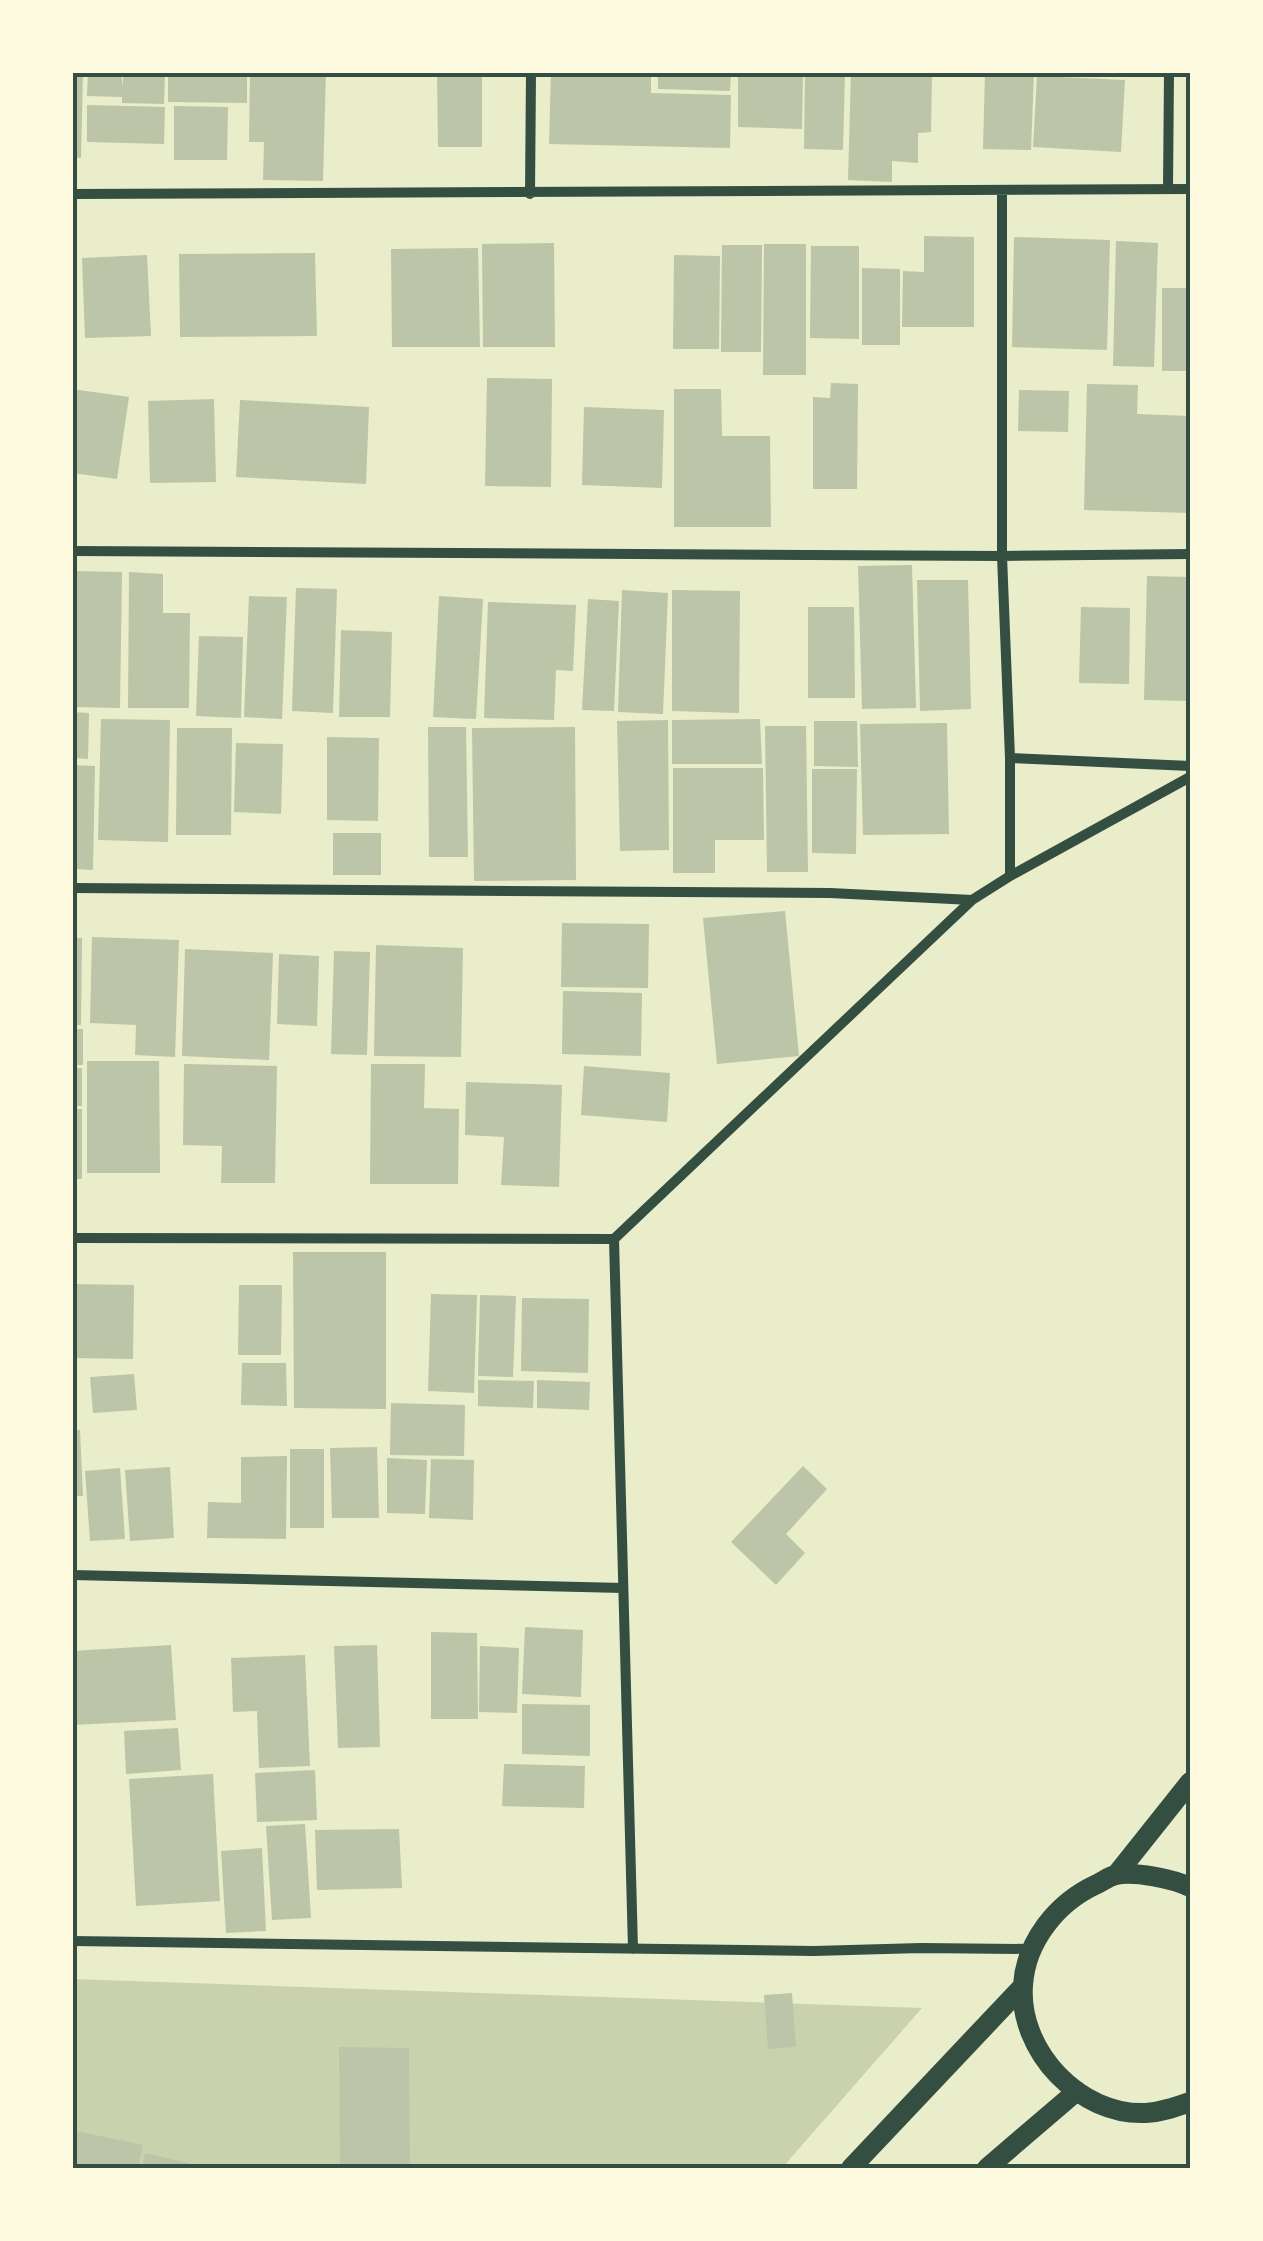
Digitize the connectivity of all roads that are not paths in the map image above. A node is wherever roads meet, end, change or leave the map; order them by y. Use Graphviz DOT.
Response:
graph roads {
  1 [pos="530,72"];
  2 [pos="1169,72"];
  3 [pos="1168,188"];
  4 [pos="1190,189"];
  5 [pos="1002,190"];
  6 [pos="72,194"];
  7 [pos="530,194"];
  8 [pos="72,551"];
  9 [pos="1190,554"];
  10 [pos="1002,556"];
  11 [pos="1010,758"];
  12 [pos="1190,766"];
  13 [pos="1190,777"];
  14 [pos="1010,876"];
  15 [pos="72,888"];
  16 [pos="972,900"];
  17 [pos="72,1238"];
  18 [pos="614,1238"];
  19 [pos="72,1576"];
  20 [pos="623,1588"];
  21 [pos="1190,1782"];
  22 [pos="1116,1875"];
  23 [pos="1190,1887"];
  24 [pos="72,1941"];
  25 [pos="633,1949"];
  26 [pos="1032,1949"];
  27 [pos="1023,1986"];
  28 [pos="1077,2091"];
  29 [pos="1190,2102"];
  30 [pos="852,2168"];
  31 [pos="987,2168"];
  1 -- 7 [label="street"];
  2 -- 3 [label="street"];
  3 -- 4 [label="street"];
  3 -- 5 [label="street"];
  5 -- 7 [label="street"];
  5 -- 10 [label="street"];
  6 -- 7 [label="street"];
  8 -- 10 [label="street"];
  9 -- 10 [label="street"];
  10 -- 11 [label="street"];
  11 -- 12 [label="street"];
  11 -- 14 [label="street"];
  13 -- 14 [label="street"];
  14 -- 16 [label="street"];
  15 -- 16 [label="street"];
  16 -- 18 [label="street"];
  17 -- 18 [label="street"];
  18 -- 20 [label="street"];
  19 -- 20 [label="street"];
  20 -- 25 [label="street"];
  21 -- 22 [label="main road"];
  22 -- 23 [label="main road"];
  22 -- 26 [label="main road"];
  24 -- 25 [label="street"];
  25 -- 26 [label="street"];
  26 -- 27 [label="main road"];
  27 -- 28 [label="main road"];
  27 -- 30 [label="main road"];
  28 -- 29 [label="main road"];
  28 -- 31 [label="main road"];
}
